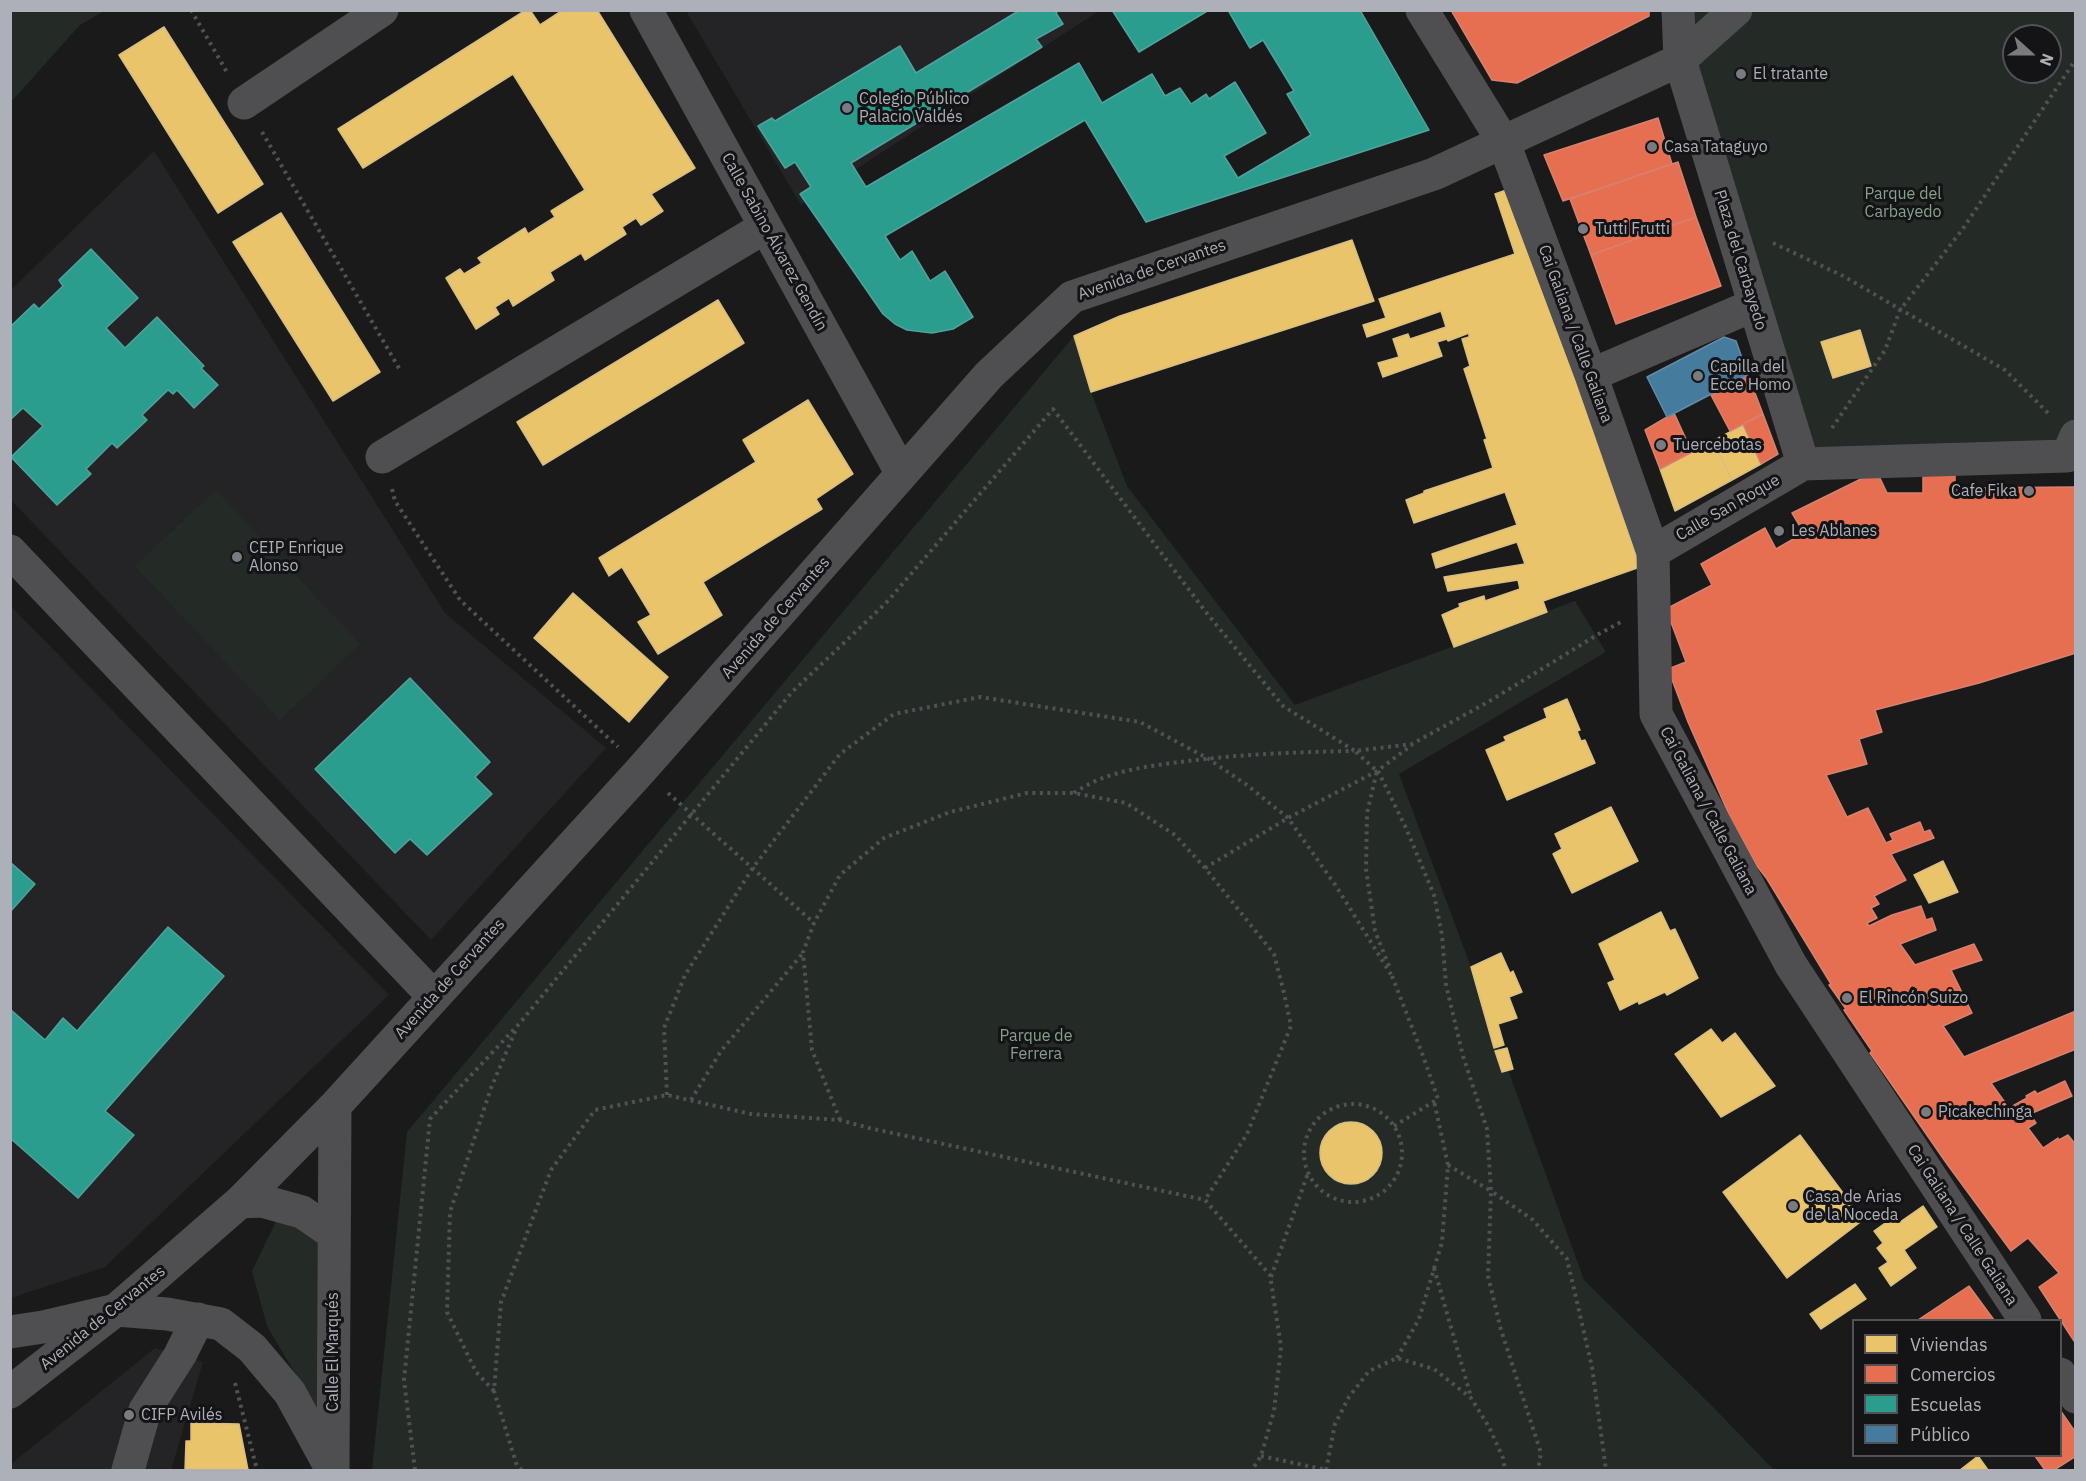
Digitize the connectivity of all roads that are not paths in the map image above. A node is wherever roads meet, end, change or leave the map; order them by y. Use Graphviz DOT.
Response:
graph roads {
  1 [pos="382,10"];
  2 [pos="646,10"];
  3 [pos="1422,10"];
  4 [pos="1678,10"];
  5 [pos="1736,10"];
  6 [pos="1680,60"];
  7 [pos="244,103"];
  8 [pos="1504,143"];
  9 [pos="765,226"];
  10 [pos="1754,305"];
  11 [pos="1591,375"];
  12 [pos="2073,451"];
  13 [pos="382,457"];
  14 [pos="1803,464"];
  15 [pos="902,474"];
  16 [pos="10,551"];
  17 [pos="1653,552"];
  18 [pos="434,997"];
  19 [pos="335,1106"];
  20 [pos="240,1202"];
  21 [pos="334,1234"];
  22 [pos="116,1310"];
  23 [pos="198,1319"];
  24 [pos="2024,1319"];
  25 [pos="10,1332"];
  26 [pos="2062,1376"];
  27 [pos="10,1392"];
  28 [pos="2076,1397"];
  29 [pos="128,1470"];
  30 [pos="332,1470"];
  1 -- 7 [label="street"];
  2 -- 9 [label="street, Calle Sabino Álvarez Gendín"];
  3 -- 8 [label="street, Cai Galiana / Calle Galiana"];
  4 -- 6 [label="street, Plaza del Carbayedo"];
  5 -- 6 [label="street"];
  6 -- 8 [label="street, Avenida de Cervantes"];
  6 -- 10 [label="street, Plaza del Carbayedo"];
  8 -- 11 [label="street, Cai Galiana / Calle Galiana"];
  8 -- 15 [label="street, Avenida de Cervantes"];
  9 -- 13 [label="street"];
  9 -- 15 [label="street, Calle Sabino Álvarez Gendín"];
  10 -- 11 [label="street"];
  10 -- 14 [label="street, Plaza del Carbayedo"];
  11 -- 17 [label="street, Cai Galiana / Calle Galiana"];
  12 -- 14 [label="street"];
  14 -- 17 [label="street, Calle San Roque"];
  15 -- 18 [label="street, Avenida de Cervantes"];
  16 -- 18 [label="street"];
  17 -- 24 [label="street, Cai Galiana / Calle Galiana"];
  18 -- 19 [label="street, Avenida de Cervantes"];
  19 -- 20 [label="street, Avenida de Cervantes"];
  19 -- 21 [label="street, Calle El Marqués"];
  20 -- 21 [label="street"];
  20 -- 22 [label="street, Avenida de Cervantes"];
  21 -- 30 [label="street, Calle El Marqués"];
  22 -- 23 [label="street, Calle El Marqués"];
  22 -- 25 [label="street"];
  22 -- 27 [label="street, Avenida de Cervantes"];
  23 -- 29 [label="street"];
  23 -- 30 [label="street, Calle El Marqués"];
  26 -- 28 [label="street"];
}
